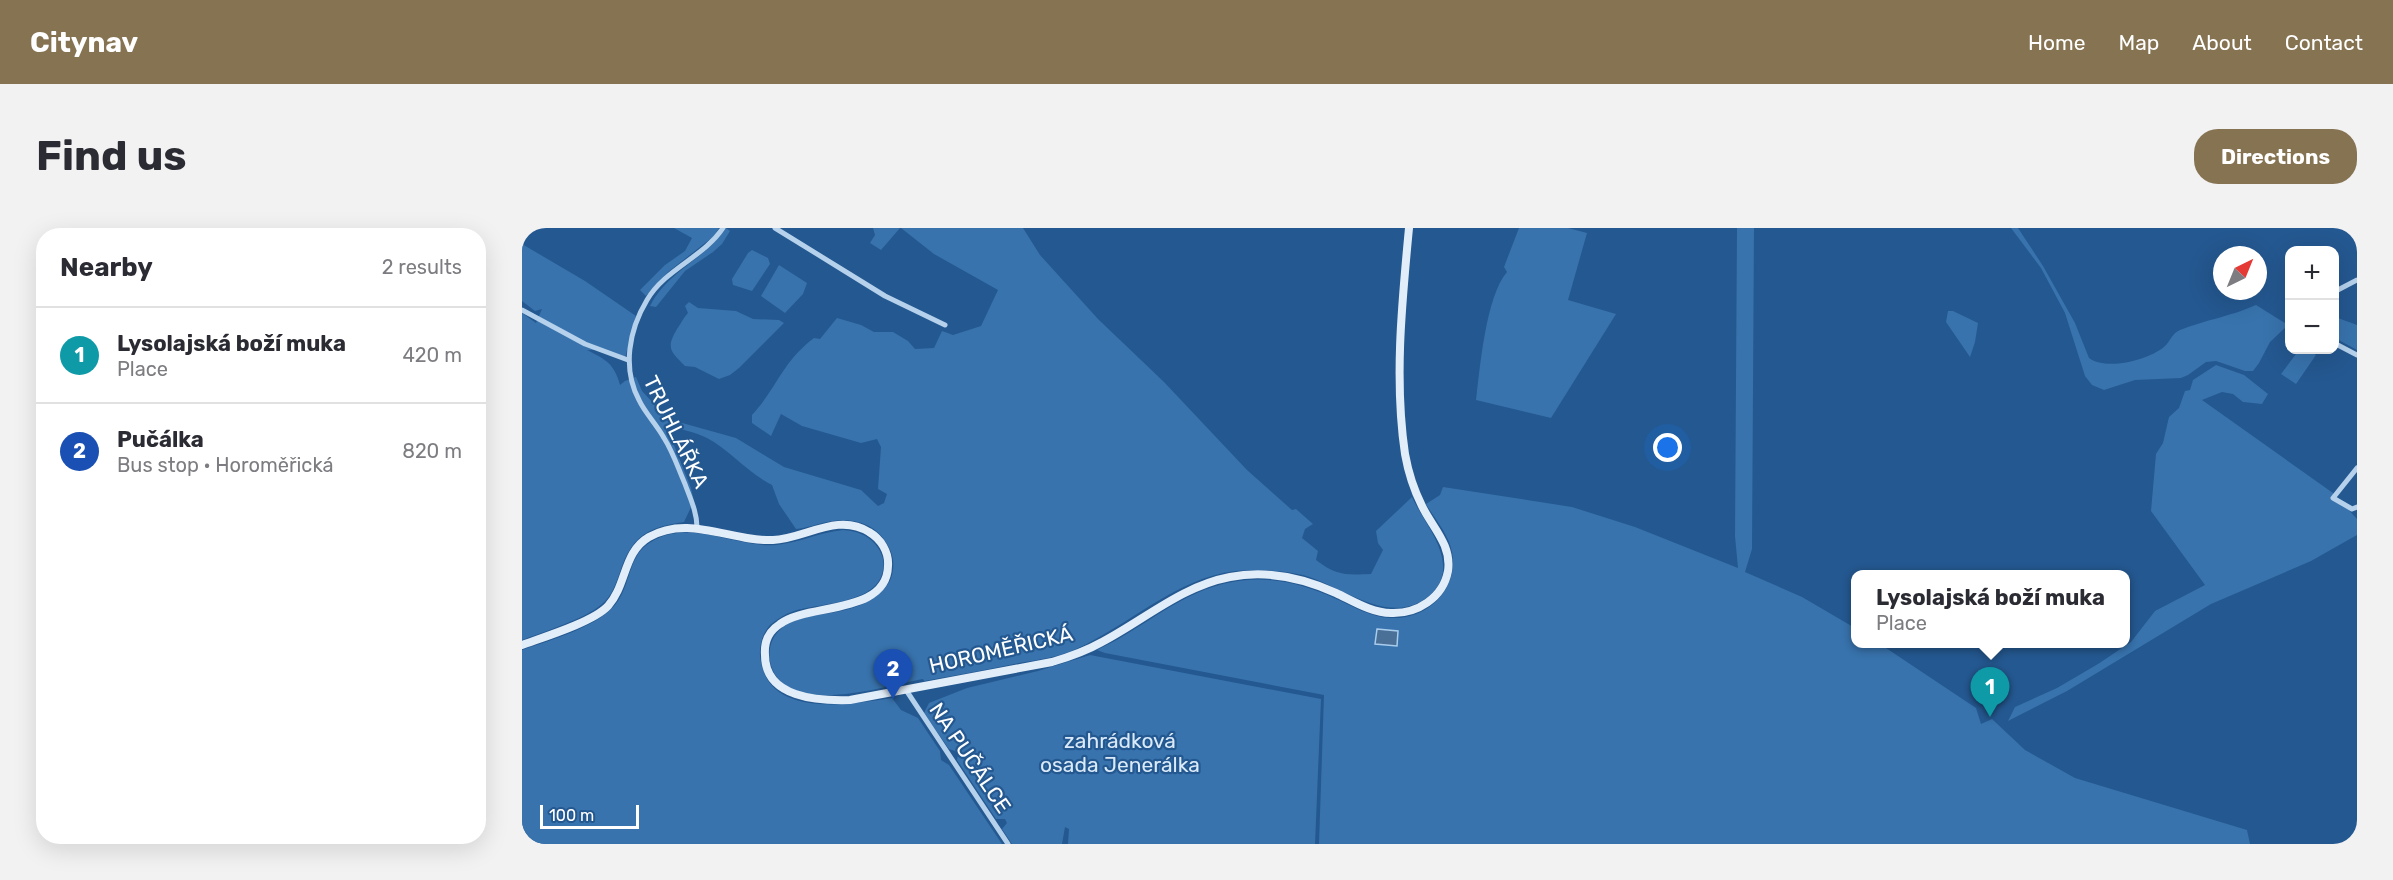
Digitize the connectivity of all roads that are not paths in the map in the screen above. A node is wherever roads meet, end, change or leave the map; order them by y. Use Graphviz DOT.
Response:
graph roads {
  1 [pos="723,228"];
  2 [pos="776,228"];
  3 [pos="1409,228"];
  4 [pos="2357,280"];
  5 [pos="2339,289"];
  6 [pos="522,310"];
  7 [pos="945,325"];
  8 [pos="2339,346"];
  9 [pos="2357,355"];
  10 [pos="628,360"];
  11 [pos="2357,468"];
  12 [pos="2357,507"];
  13 [pos="696,527"];
  14 [pos="522,645"];
  15 [pos="906,690"];
  16 [pos="1008,844"];
  1 -- 10 [label="street"];
  2 -- 7 [label="street"];
  3 -- 15 [label="main road, HOROMĚŘICKÁ"];
  4 -- 5 [label="street"];
  6 -- 10 [label="street, TRUHLÁŘKA"];
  8 -- 9 [label="street"];
  10 -- 13 [label="street, TRUHLÁŘKA"];
  11 -- 12 [label="street"];
  13 -- 14 [label="main road, HOROMĚŘICKÁ"];
  13 -- 15 [label="main road, HOROMĚŘICKÁ"];
  15 -- 16 [label="street, NA PUČÁLCE"];
}
